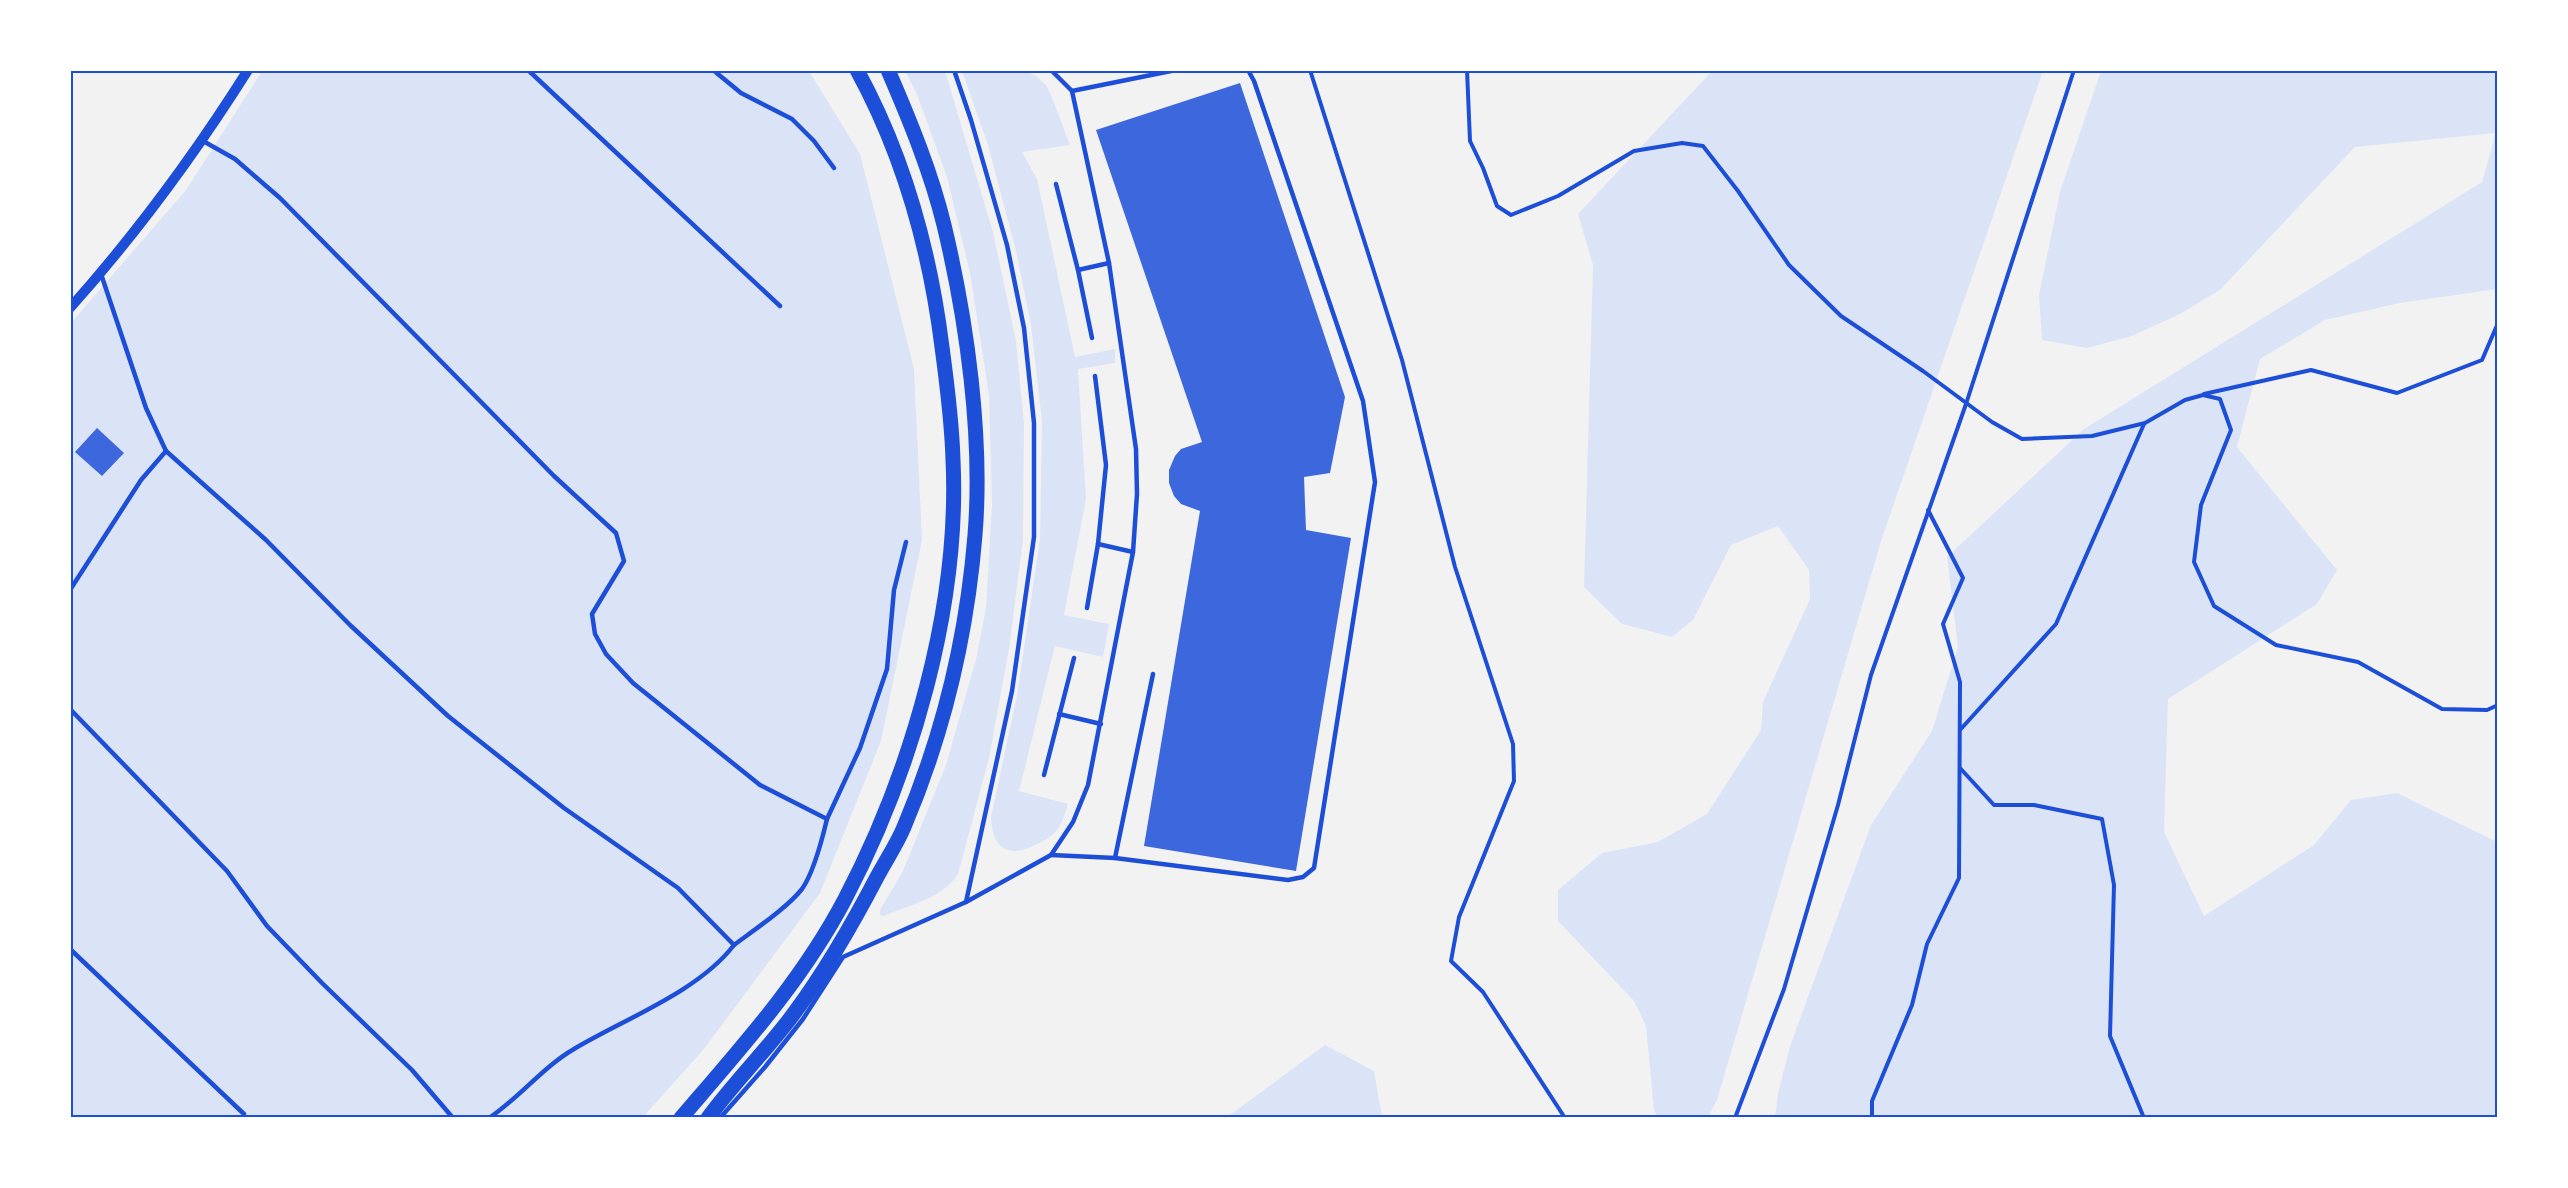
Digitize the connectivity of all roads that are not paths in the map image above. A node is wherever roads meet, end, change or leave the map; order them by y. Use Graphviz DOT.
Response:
graph roads {
  1 [pos="248,70"];
  2 [pos="528,70"];
  3 [pos="713,70"];
  4 [pos="857,70"];
  5 [pos="888,70"];
  6 [pos="954,70"];
  7 [pos="1051,70"];
  8 [pos="1176,70"];
  9 [pos="1248,70"];
  10 [pos="1072,91"];
  11 [pos="203,141"];
  12 [pos="834,168"];
  13 [pos="1056,184"];
  14 [pos="1109,263"];
  15 [pos="1078,270"];
  16 [pos="100,274"];
  17 [pos="780,306"];
  18 [pos="70,308"];
  19 [pos="1092,338"];
  20 [pos="1095,376"];
  21 [pos="166,451"];
  22 [pos="906,542"];
  23 [pos="1098,544"];
  24 [pos="1133,552"];
  25 [pos="70,590"];
  26 [pos="1087,608"];
  27 [pos="1074,658"];
  28 [pos="1153,674"];
  29 [pos="70,709"];
  30 [pos="1059,714"];
  31 [pos="1101,724"];
  32 [pos="1044,775"];
  33 [pos="827,819"];
  34 [pos="1051,855"];
  35 [pos="1115,858"];
  36 [pos="966,902"];
  37 [pos="734,945"];
  38 [pos="70,949"];
  39 [pos="244,1118"];
  40 [pos="453,1118"];
  41 [pos="489,1118"];
  42 [pos="681,1118"];
  43 [pos="708,1118"];
  44 [pos="720,1118"];
  1 -- 11 [label="street"];
  2 -- 17 [label="lane"];
  3 -- 12 [label="lane"];
  4 -- 42 [label="main road"];
  5 -- 43 [label="main road"];
  6 -- 36 [label="lane"];
  7 -- 10 [label="lane"];
  8 -- 10 [label="lane"];
  9 -- 35 [label="lane"];
  10 -- 14 [label="lane"];
  11 -- 16 [label="street"];
  11 -- 33 [label="lane"];
  13 -- 15 [label="lane"];
  14 -- 15 [label="lane"];
  14 -- 24 [label="lane"];
  15 -- 19 [label="lane"];
  16 -- 18 [label="street"];
  16 -- 21 [label="lane"];
  20 -- 23 [label="lane"];
  21 -- 25 [label="lane"];
  21 -- 37 [label="lane"];
  22 -- 33 [label="lane"];
  23 -- 24 [label="lane"];
  23 -- 26 [label="lane"];
  24 -- 31 [label="lane"];
  27 -- 30 [label="lane"];
  28 -- 35 [label="lane"];
  29 -- 40 [label="lane"];
  30 -- 31 [label="lane"];
  30 -- 32 [label="lane"];
  31 -- 34 [label="lane"];
  33 -- 37 [label="lane"];
  34 -- 35 [label="lane"];
  34 -- 36 [label="lane"];
  36 -- 44 [label="lane"];
  37 -- 41 [label="lane"];
  38 -- 39 [label="lane"];
}
